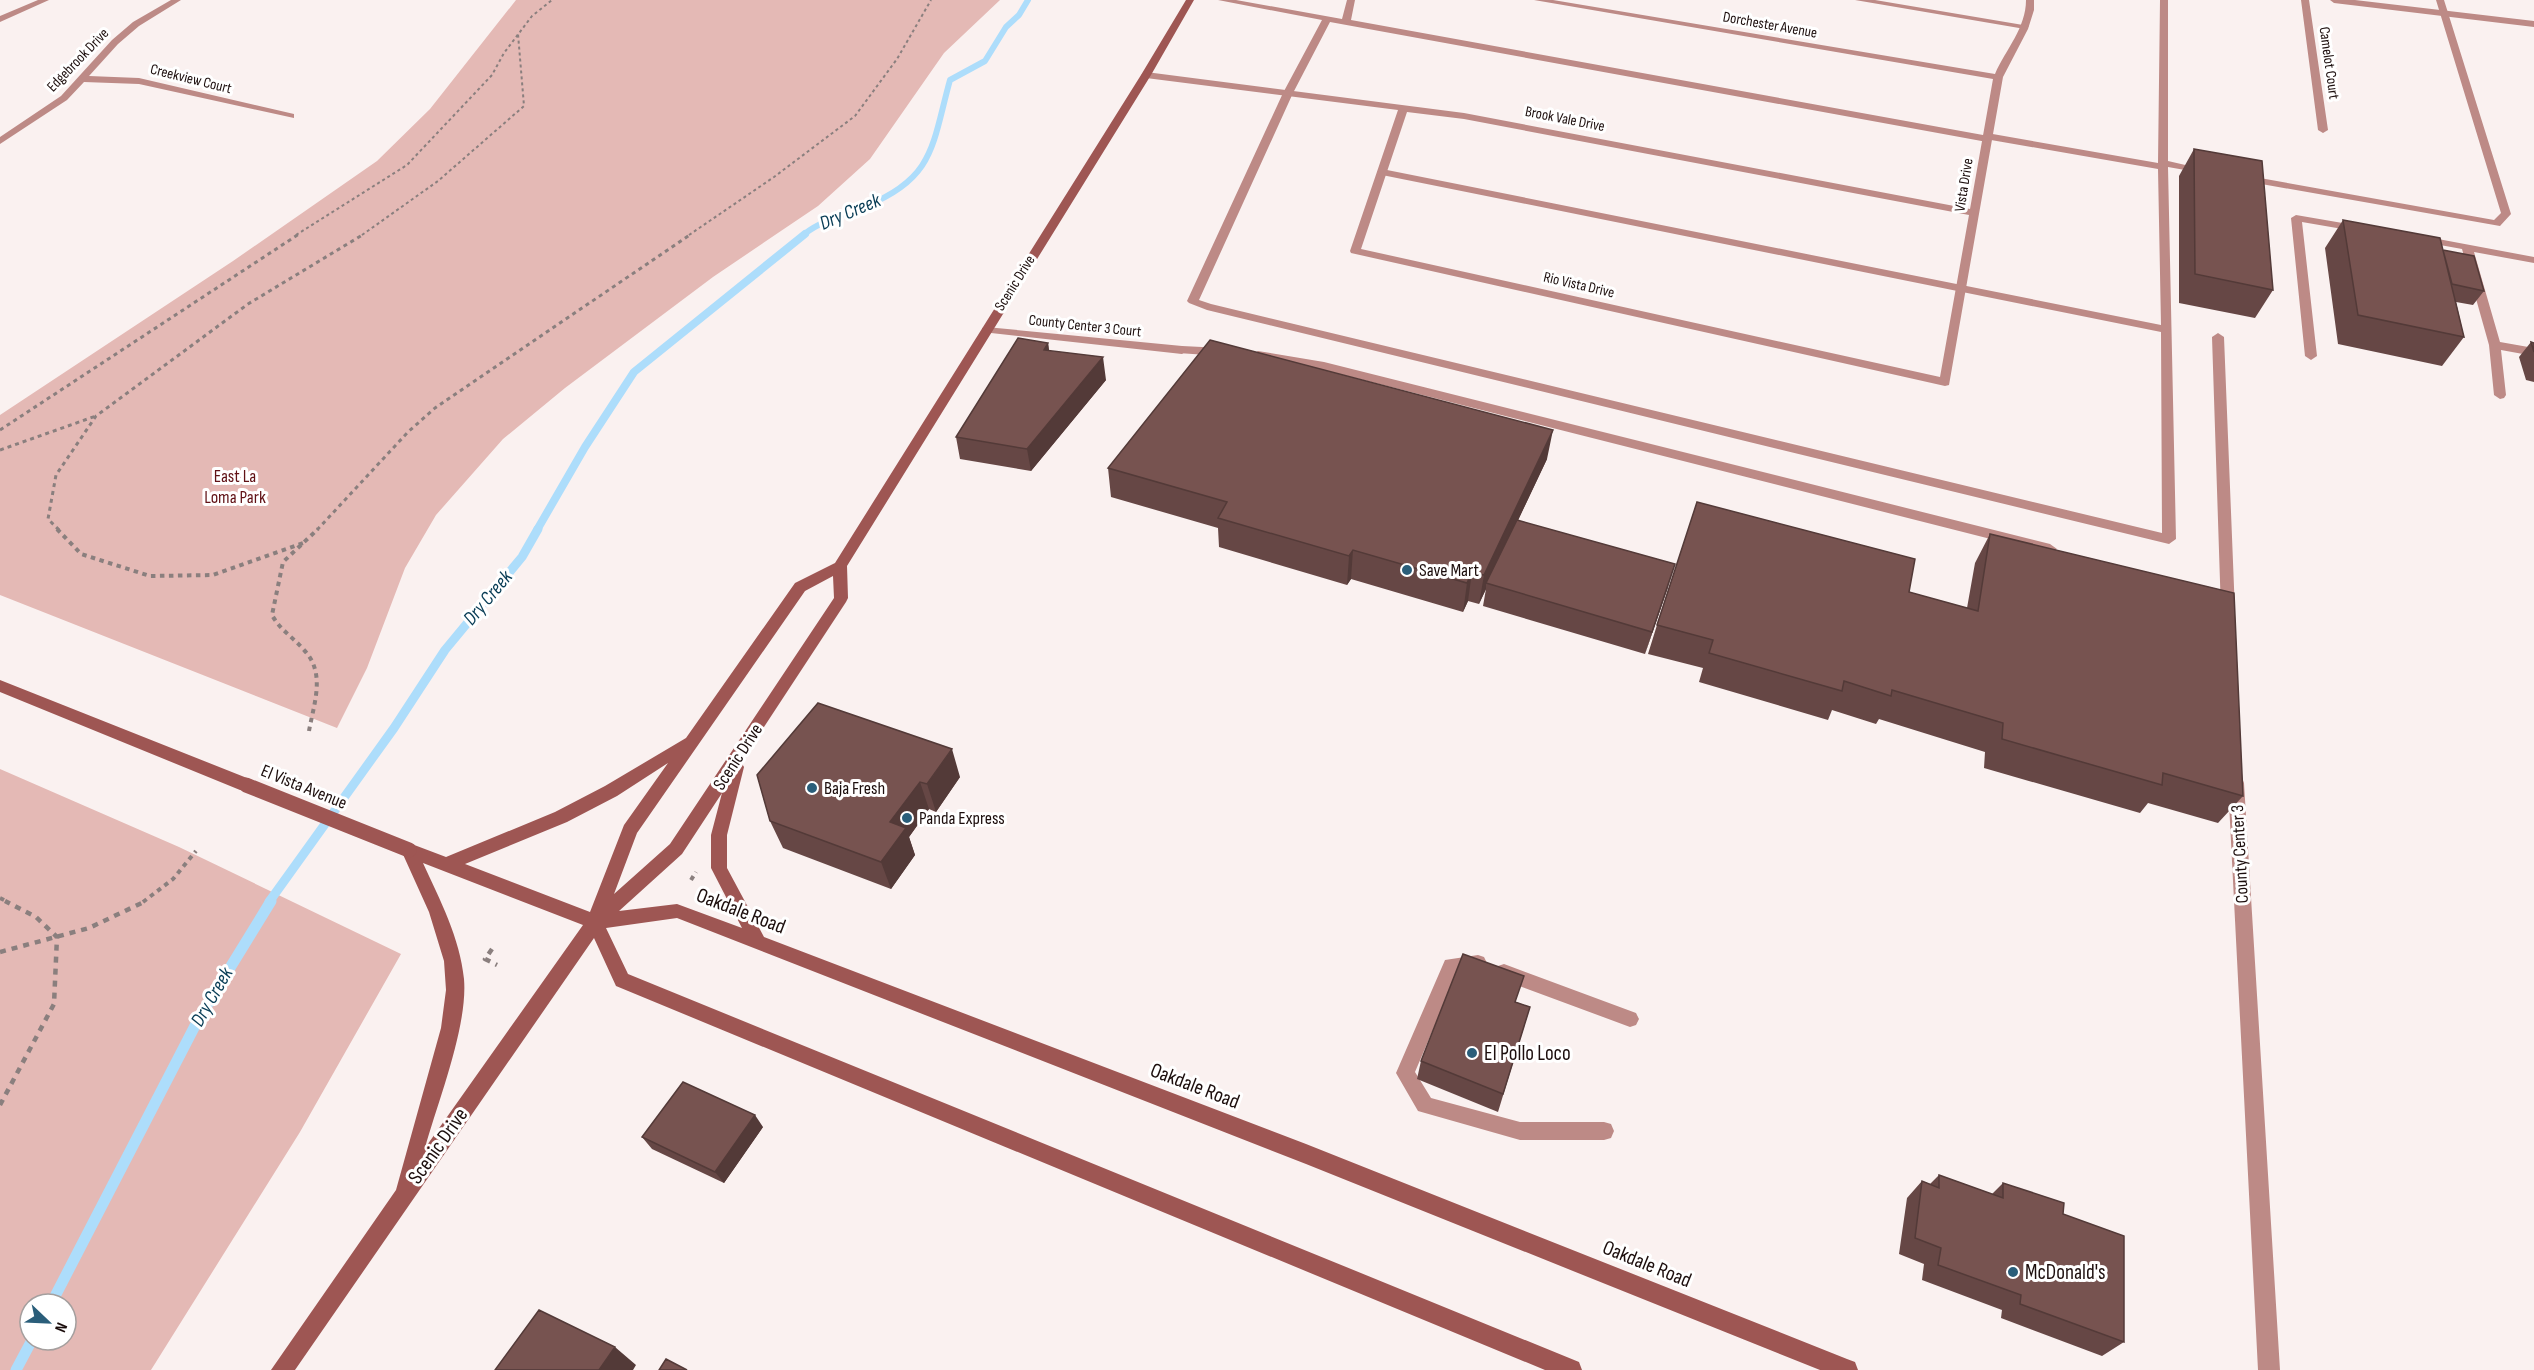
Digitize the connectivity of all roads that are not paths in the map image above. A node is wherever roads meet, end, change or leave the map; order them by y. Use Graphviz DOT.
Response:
graph roads {
  1 [pos="45,0"];
  2 [pos="177,0"];
  3 [pos="1190,0"];
  4 [pos="1222,0"];
  5 [pos="1351,0"];
  6 [pos="1538,0"];
  7 [pos="1859,0"];
  8 [pos="2031,0"];
  9 [pos="2164,0"];
  10 [pos="2305,0"];
  11 [pos="2334,0"];
  12 [pos="2440,0"];
  13 [pos="2444,15"];
  14 [pos="0,19"];
  15 [pos="1327,19"];
  16 [pos="1346,22"];
  17 [pos="2534,24"];
  18 [pos="2025,26"];
  19 [pos="1146,75"];
  20 [pos="1998,77"];
  21 [pos="84,79"];
  22 [pos="1288,93"];
  23 [pos="1404,107"];
  24 [pos="291,116"];
  25 [pos="2323,130"];
  26 [pos="5,135"];
  27 [pos="1987,138"];
  28 [pos="0,141"];
  29 [pos="2163,165"];
  30 [pos="1382,172"];
  31 [pos="2209,172"];
  32 [pos="2232,176"];
  33 [pos="1975,213"];
  34 [pos="2376,231"];
  35 [pos="2410,237"];
  36 [pos="2467,247"];
  37 [pos="2534,260"];
  38 [pos="1962,288"];
  39 [pos="986,330"];
  40 [pos="2167,330"];
  41 [pos="2218,337"];
  42 [pos="2495,345"];
  43 [pos="2534,352"];
  44 [pos="2310,356"];
  45 [pos="1945,382"];
  46 [pos="2500,395"];
  47 [pos="2065,552"];
  48 [pos="840,566"];
  49 [pos="2229,627"];
  50 [pos="0,686"];
  51 [pos="693,740"];
  52 [pos="738,757"];
  53 [pos="2235,764"];
  54 [pos="409,850"];
  55 [pos="445,865"];
  56 [pos="595,922"];
  57 [pos="759,944"];
  58 [pos="1630,1019"];
  59 [pos="1604,1131"];
  60 [pos="401,1198"];
  61 [pos="282,1370"];
  62 [pos="1571,1370"];
  63 [pos="1847,1370"];
  64 [pos="2269,1370"];
  1 -- 14 [label="street"];
  2 -- 21 [label="street, Edgebrook Drive"];
  3 -- 19 [label="main road, Scenic Drive"];
  4 -- 15 [label="street"];
  5 -- 16 [label="street"];
  6 -- 20 [label="street, Dorchester Avenue"];
  7 -- 18 [label="street"];
  8 -- 18 [label="street, Vista Drive"];
  9 -- 29 [label="street"];
  10 -- 25 [label="street, Camelot Court"];
  11 -- 13 [label="street"];
  12 -- 13 [label="street"];
  13 -- 17 [label="street"];
  13 -- 32 [label="street"];
  15 -- 16 [label="street"];
  15 -- 22 [label="street"];
  16 -- 27 [label="street"];
  18 -- 20 [label="street, Vista Drive"];
  19 -- 22 [label="street, Brook Vale Drive"];
  19 -- 39 [label="main road, Scenic Drive"];
  20 -- 27 [label="street, Vista Drive"];
  21 -- 24 [label="street, Creekview Court"];
  21 -- 26 [label="street, Edgebrook Drive"];
  22 -- 23 [label="street, Brook Vale Drive"];
  22 -- 40 [label="street"];
  23 -- 30 [label="street, Rio Vista Drive"];
  23 -- 33 [label="street, Brook Vale Drive"];
  26 -- 28 [label="street, Edgebrook Drive"];
  27 -- 29 [label="street"];
  27 -- 33 [label="street, Vista Drive"];
  29 -- 31 [label="street"];
  29 -- 40 [label="street"];
  30 -- 38 [label="street"];
  30 -- 45 [label="street, Rio Vista Drive"];
  33 -- 38 [label="street, Vista Drive"];
  34 -- 44 [label="street"];
  35 -- 36 [label="street"];
  36 -- 37 [label="street"];
  36 -- 42 [label="street"];
  38 -- 40 [label="street"];
  38 -- 45 [label="street, Vista Drive"];
  39 -- 47 [label="street, County Center 3 Court"];
  39 -- 48 [label="main road, Scenic Drive"];
  41 -- 49 [label="street"];
  42 -- 43 [label="street"];
  42 -- 46 [label="street"];
  48 -- 51 [label="main road, Scenic Drive"];
  48 -- 52 [label="main road, Scenic Drive"];
  50 -- 54 [label="main road, El Vista Avenue, bridge"];
  51 -- 55 [label="main road"];
  51 -- 56 [label="main road, Scenic Drive"];
  52 -- 56 [label="main road, Scenic Drive"];
  52 -- 57 [label="main road"];
  53 -- 64 [label="street, County Center 3"];
  54 -- 55 [label="main road, El Vista Avenue"];
  54 -- 60 [label="main road"];
  55 -- 56 [label="main road, El Vista Avenue"];
  56 -- 57 [label="main road, Oakdale Road"];
  56 -- 60 [label="main road, Scenic Drive"];
  56 -- 62 [label="main road"];
  57 -- 63 [label="main road, Oakdale Road"];
  58 -- 59 [label="street"];
  60 -- 61 [label="main road, Scenic Drive"];
}
